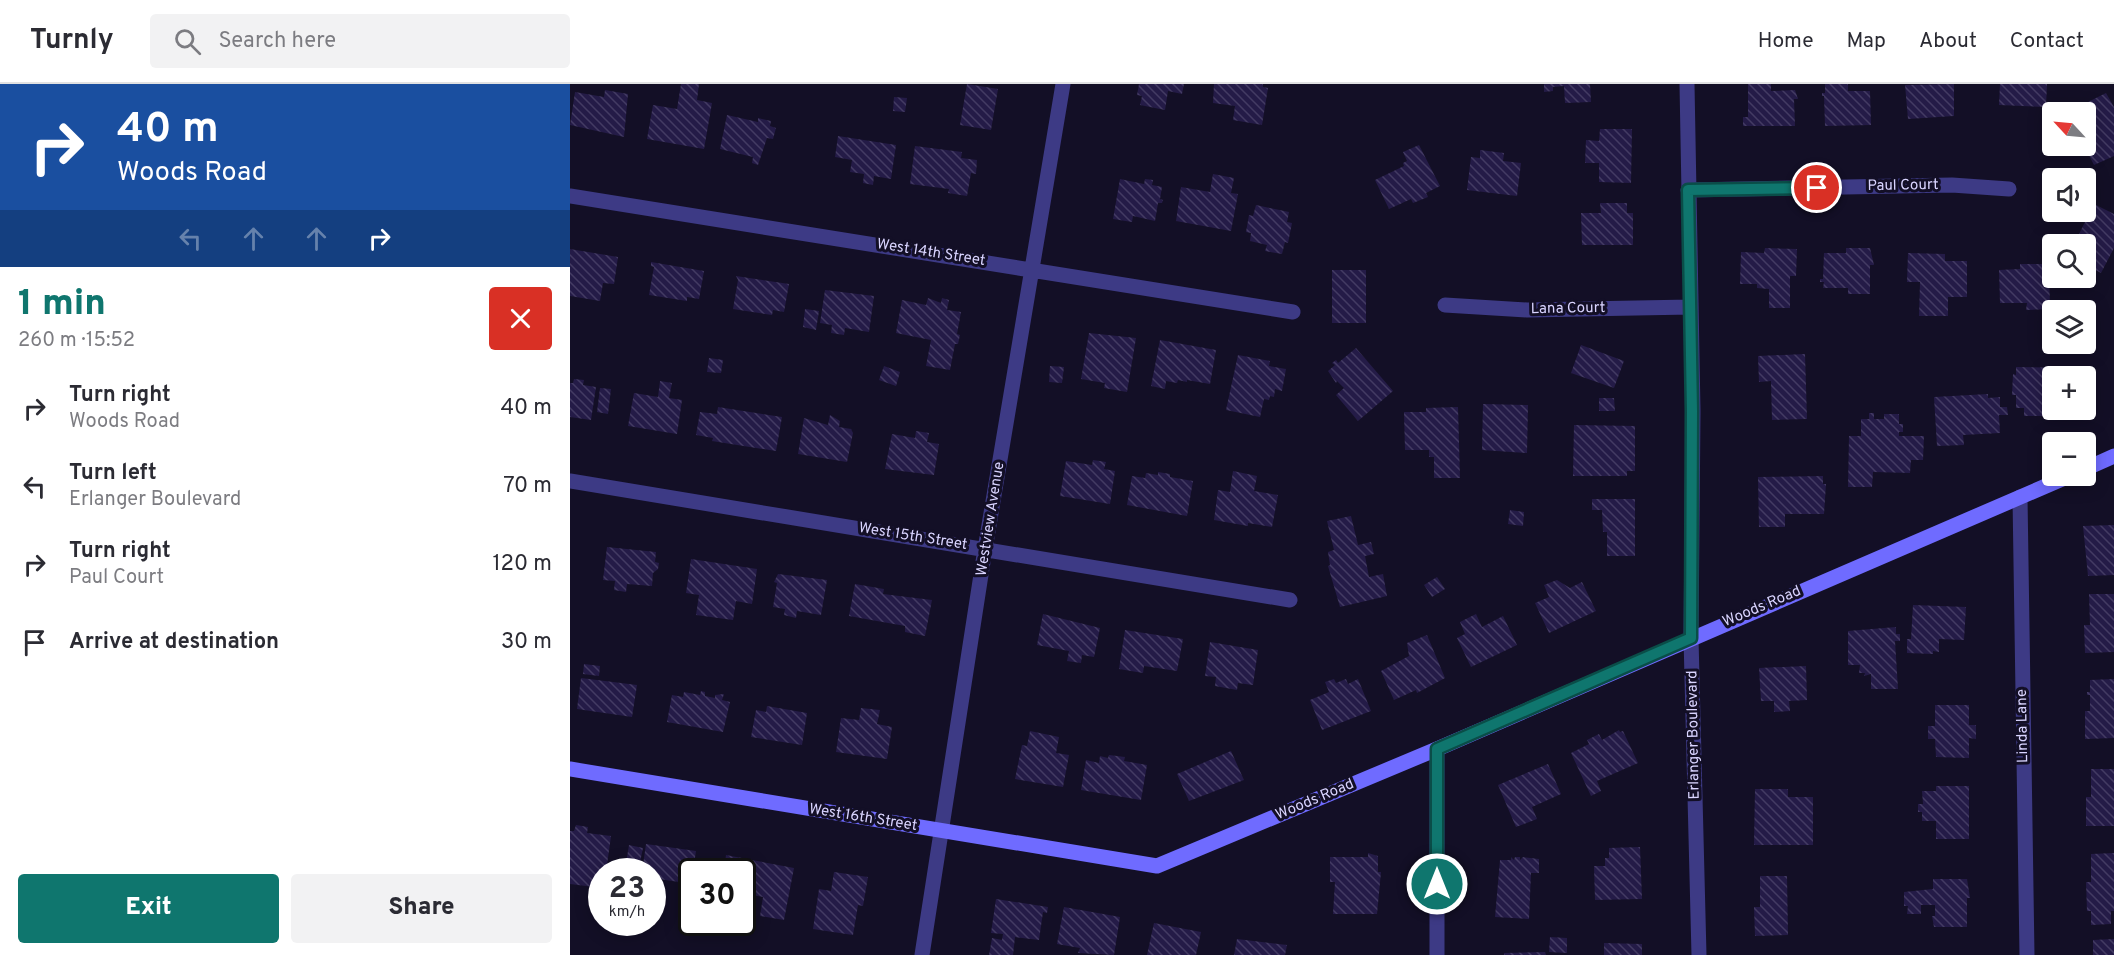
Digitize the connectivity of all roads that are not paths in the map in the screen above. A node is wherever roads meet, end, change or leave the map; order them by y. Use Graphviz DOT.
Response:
graph roads {
  1 [pos="1063,84"];
  2 [pos="1687,84"];
  3 [pos="2009,189"];
  4 [pos="1688,190"];
  5 [pos="570,196"];
  6 [pos="1033,268"];
  7 [pos="1445,305"];
  8 [pos="1691,308"];
  9 [pos="1293,312"];
  10 [pos="2114,456"];
  11 [pos="2096,464"];
  12 [pos="570,481"];
  13 [pos="2044,486"];
  14 [pos="2020,496"];
  15 [pos="985,549"];
  16 [pos="1290,600"];
  17 [pos="1691,638"];
  18 [pos="1437,749"];
  19 [pos="570,769"];
  20 [pos="940,831"];
  21 [pos="1156,866"];
  22 [pos="922,955"];
  23 [pos="1437,955"];
  24 [pos="1699,955"];
  25 [pos="2027,955"];
  1 -- 6 [label="street, Westview Avenue"];
  2 -- 4 [label="street, Erlanger Boulevard"];
  3 -- 4 [label="street, Paul Court"];
  4 -- 8 [label="street, Erlanger Boulevard"];
  5 -- 6 [label="street, West 14th Street"];
  6 -- 9 [label="street, West 14th Street"];
  6 -- 15 [label="street, Westview Avenue"];
  7 -- 8 [label="street, Lana Court"];
  8 -- 17 [label="street, Erlanger Boulevard"];
  10 -- 11 [label="street"];
  12 -- 15 [label="street, West 15th Street"];
  13 -- 14 [label="street, Woods Road"];
  14 -- 17 [label="street, Woods Road"];
  14 -- 25 [label="street, Linda Lane"];
  15 -- 16 [label="street, West 15th Street"];
  15 -- 20 [label="street, Westview Avenue"];
  17 -- 18 [label="street, Woods Road"];
  17 -- 24 [label="street, Erlanger Boulevard"];
  18 -- 21 [label="street, Woods Road"];
  18 -- 23 [label="street"];
  19 -- 20 [label="street, West 16th Street"];
  20 -- 21 [label="street, West 16th Street"];
  20 -- 22 [label="street, Westview Avenue"];
}
